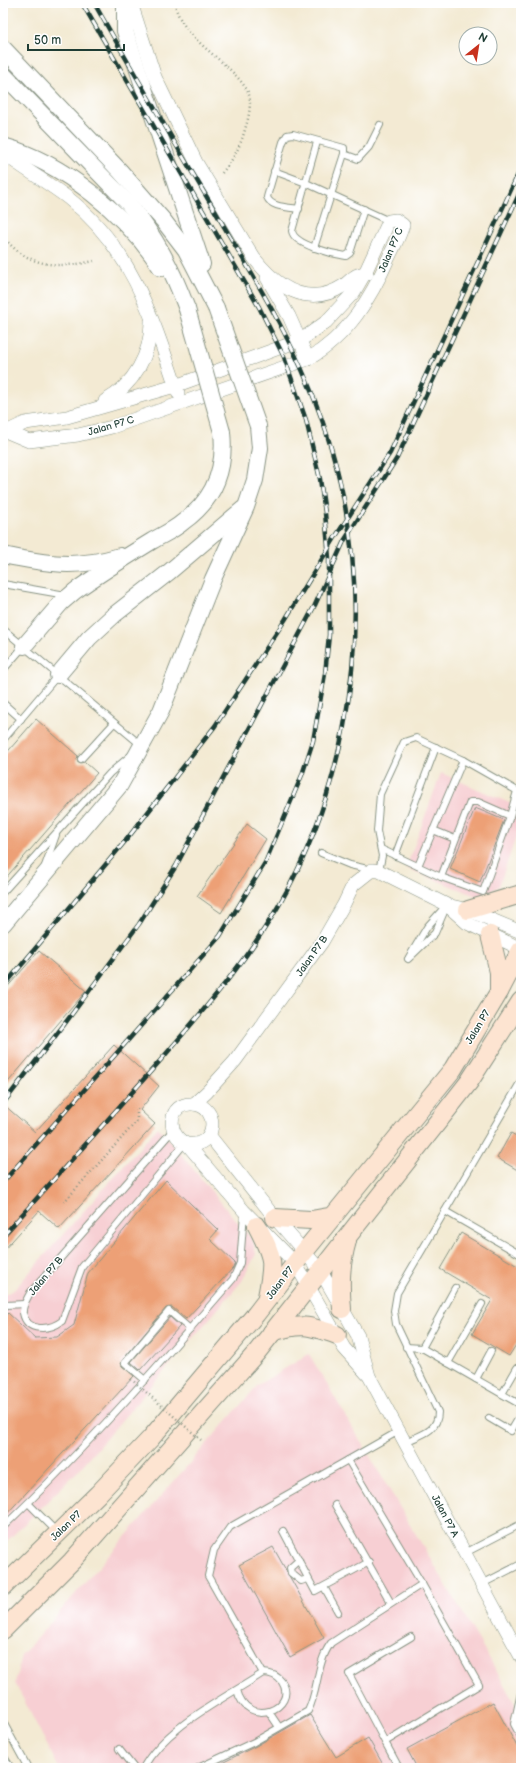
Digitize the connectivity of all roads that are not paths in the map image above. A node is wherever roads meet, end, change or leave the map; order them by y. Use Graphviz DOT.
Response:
graph roads {
  1 [pos="125,3"];
  2 [pos="131,3"];
  3 [pos="3,48"];
  4 [pos="3,74"];
  5 [pos="380,125"];
  6 [pos="317,142"];
  7 [pos="3,146"];
  8 [pos="3,153"];
  9 [pos="344,154"];
  10 [pos="274,171"];
  11 [pos="306,183"];
  12 [pos="331,195"];
  13 [pos="299,209"];
  14 [pos="364,209"];
  15 [pos="389,221"];
  16 [pos="314,248"];
  17 [pos="254,258"];
  18 [pos="365,273"];
  19 [pos="378,281"];
  20 [pos="148,306"];
  21 [pos="216,308"];
  22 [pos="188,310"];
  23 [pos="301,340"];
  24 [pos="308,359"];
  25 [pos="175,386"];
  26 [pos="182,404"];
  27 [pos="94,408"];
  28 [pos="5,431"];
  29 [pos="246,507"];
  30 [pos="154,540"];
  31 [pos="3,555"];
  32 [pos="3,584"];
  33 [pos="70,595"];
  34 [pos="3,629"];
  35 [pos="24,646"];
  36 [pos="3,670"];
  37 [pos="58,675"];
  38 [pos="3,703"];
  39 [pos="21,719"];
  40 [pos="114,723"];
  41 [pos="3,740"];
  42 [pos="142,746"];
  43 [pos="436,747"];
  44 [pos="81,759"];
  45 [pos="463,760"];
  46 [pos="519,792"];
  47 [pos="510,816"];
  48 [pos="433,830"];
  49 [pos="57,832"];
  50 [pos="455,839"];
  51 [pos="381,849"];
  52 [pos="321,854"];
  53 [pos="396,856"];
  54 [pos="418,866"];
  55 [pos="375,870"];
  56 [pos="441,877"];
  57 [pos="40,878"];
  58 [pos="3,892"];
  59 [pos="521,894"];
  60 [pos="447,905"];
  61 [pos="468,910"];
  62 [pos="3,924"];
  63 [pos="521,932"];
  64 [pos="490,935"];
  65 [pos="521,950"];
  66 [pos="499,992"];
  67 [pos="521,1001"];
  68 [pos="521,1081"];
  69 [pos="194,1104"];
  70 [pos="172,1130"];
  71 [pos="209,1135"];
  72 [pos="186,1144"];
  73 [pos="244,1211"];
  74 [pos="445,1211"];
  75 [pos="334,1216"];
  76 [pos="275,1218"];
  77 [pos="257,1226"];
  78 [pos="351,1231"];
  79 [pos="521,1255"];
  80 [pos="300,1258"];
  81 [pos="314,1277"];
  82 [pos="456,1288"];
  83 [pos="266,1302"];
  84 [pos="24,1304"];
  85 [pos="482,1304"];
  86 [pos="3,1308"];
  87 [pos="342,1309"];
  88 [pos="190,1329"];
  89 [pos="272,1332"];
  90 [pos="337,1335"];
  91 [pos="406,1347"];
  92 [pos="422,1348"];
  93 [pos="491,1351"];
  94 [pos="448,1363"];
  95 [pos="517,1368"];
  96 [pos="370,1376"];
  97 [pos="476,1379"];
  98 [pos="145,1380"];
  99 [pos="502,1394"];
  100 [pos="521,1405"];
  101 [pos="521,1414"];
  102 [pos="489,1418"];
  103 [pos="402,1436"];
  104 [pos="348,1460"];
  105 [pos="28,1503"];
  106 [pos="336,1505"];
  107 [pos="521,1524"];
  108 [pos="3,1527"];
  109 [pos="283,1531"];
  110 [pos="58,1533"];
  111 [pos="465,1553"];
  112 [pos="299,1560"];
  113 [pos="369,1562"];
  114 [pos="521,1564"];
  115 [pos="308,1579"];
  116 [pos="50,1583"];
  117 [pos="422,1584"];
  118 [pos="482,1584"];
  119 [pos="324,1587"];
  120 [pos="3,1588"];
  121 [pos="391,1603"];
  122 [pos="338,1612"];
  123 [pos="3,1630"];
  124 [pos="411,1637"];
  125 [pos="3,1639"];
  126 [pos="521,1657"];
  127 [pos="263,1673"];
  128 [pos="237,1690"];
  129 [pos="521,1693"];
  130 [pos="269,1712"];
  131 [pos="3,1722"];
  132 [pos="279,1728"];
  133 [pos="521,1737"];
  134 [pos="385,1742"];
  135 [pos="119,1749"];
  136 [pos="3,1755"];
  137 [pos="11,1768"];
  138 [pos="28,1768"];
  139 [pos="134,1768"];
  140 [pos="143,1768"];
  141 [pos="198,1768"];
  142 [pos="400,1768"];
  1 -- 21 [label="street"];
  2 -- 17 [label="street"];
  3 -- 21 [label="street"];
  4 -- 22 [label="street"];
  5 -- 9 [label="lane"];
  6 -- 9 [label="lane"];
  6 -- 10 [label="lane"];
  6 -- 11 [label="lane"];
  7 -- 22 [label="street"];
  8 -- 20 [label="street"];
  9 -- 12 [label="lane"];
  10 -- 11 [label="lane"];
  10 -- 13 [label="lane"];
  11 -- 12 [label="lane"];
  11 -- 13 [label="lane"];
  12 -- 14 [label="lane"];
  12 -- 16 [label="lane"];
  13 -- 16 [label="lane"];
  14 -- 15 [label="lane"];
  14 -- 16 [label="lane"];
  15 -- 18 [label="street, Jalan P7 C"];
  15 -- 19 [label="street, Jalan P7 C"];
  17 -- 18 [label="street"];
  17 -- 23 [label="street"];
  18 -- 19 [label="street"];
  18 -- 23 [label="street, Jalan P7 C"];
  19 -- 24 [label="street, Jalan P7 C"];
  20 -- 25 [label="street"];
  20 -- 27 [label="street"];
  21 -- 29 [label="street, bridge"];
  22 -- 30 [label="street, bridge"];
  23 -- 24 [label="street"];
  23 -- 25 [label="street, Jalan P7 C"];
  24 -- 26 [label="street, Jalan P7 C"];
  25 -- 26 [label="street"];
  25 -- 27 [label="street, Jalan P7 C"];
  26 -- 28 [label="street, Jalan P7 C"];
  27 -- 28 [label="street, Jalan P7 C"];
  29 -- 37 [label="street"];
  29 -- 42 [label="street"];
  30 -- 31 [label="street"];
  30 -- 33 [label="street"];
  32 -- 33 [label="lane"];
  33 -- 35 [label="street"];
  34 -- 35 [label="lane"];
  35 -- 36 [label="lane"];
  35 -- 37 [label="lane"];
  37 -- 39 [label="lane"];
  37 -- 40 [label="lane"];
  38 -- 39 [label="lane"];
  39 -- 41 [label="lane"];
  40 -- 42 [label="lane"];
  40 -- 44 [label="lane"];
  42 -- 49 [label="lane"];
  42 -- 57 [label="street"];
  43 -- 45 [label="lane"];
  43 -- 51 [label="lane"];
  43 -- 53 [label="lane"];
  45 -- 46 [label="lane"];
  45 -- 48 [label="lane"];
  46 -- 47 [label="lane"];
  47 -- 50 [label="lane"];
  47 -- 56 [label="lane"];
  48 -- 50 [label="lane"];
  48 -- 54 [label="lane"];
  49 -- 57 [label="lane"];
  49 -- 58 [label="lane"];
  50 -- 56 [label="lane"];
  51 -- 53 [label="lane"];
  51 -- 55 [label="lane"];
  52 -- 55 [label="lane"];
  53 -- 54 [label="lane"];
  54 -- 56 [label="lane"];
  55 -- 60 [label="street"];
  55 -- 69 [label="street, Jalan P7 B"];
  57 -- 62 [label="street"];
  59 -- 61 [label="main road"];
  60 -- 60 [label="lane"];
  60 -- 61 [label="street"];
  60 -- 64 [label="street"];
  61 -- 63 [label="street"];
  64 -- 65 [label="street"];
  64 -- 66 [label="main road"];
  65 -- 66 [label="main road, Jalan P7"];
  66 -- 75 [label="main road, Jalan P7"];
  67 -- 78 [label="main road"];
  68 -- 74 [label="lane"];
  69 -- 70 [label="street, Jalan P7 B"];
  69 -- 71 [label="street"];
  70 -- 72 [label="street"];
  70 -- 84 [label="lane, Jalan P7 B"];
  71 -- 72 [label="street"];
  71 -- 76 [label="street"];
  72 -- 73 [label="street"];
  72 -- 84 [label="lane, Jalan P7 B"];
  73 -- 77 [label="street"];
  73 -- 88 [label="lane"];
  74 -- 79 [label="lane"];
  74 -- 91 [label="lane"];
  75 -- 76 [label="main road"];
  75 -- 80 [label="main road, Jalan P7"];
  76 -- 80 [label="street"];
  77 -- 80 [label="street"];
  77 -- 83 [label="main road"];
  78 -- 81 [label="main road"];
  78 -- 87 [label="main road"];
  80 -- 81 [label="street"];
  80 -- 83 [label="main road, Jalan P7"];
  81 -- 87 [label="street, Jalan P7 A"];
  81 -- 89 [label="main road"];
  81 -- 90 [label="street, Jalan P7 A"];
  82 -- 92 [label="lane"];
  83 -- 110 [label="main road, Jalan P7"];
  84 -- 86 [label="lane"];
  85 -- 94 [label="lane"];
  87 -- 96 [label="street, Jalan P7 A"];
  88 -- 98 [label="lane"];
  88 -- 98 [label="lane"];
  89 -- 90 [label="main road"];
  89 -- 116 [label="main road"];
  90 -- 96 [label="street, Jalan P7 A"];
  91 -- 92 [label="lane"];
  91 -- 103 [label="lane"];
  92 -- 94 [label="lane"];
  93 -- 97 [label="lane"];
  94 -- 97 [label="lane"];
  95 -- 99 [label="lane"];
  96 -- 103 [label="street, Jalan P7 A"];
  97 -- 99 [label="lane"];
  98 -- 105 [label="lane"];
  99 -- 100 [label="lane"];
  101 -- 102 [label="lane"];
  103 -- 104 [label="lane"];
  103 -- 111 [label="street, Jalan P7 A"];
  104 -- 117 [label="lane"];
  104 -- 127 [label="lane"];
  105 -- 108 [label="lane"];
  105 -- 110 [label="lane"];
  106 -- 113 [label="lane"];
  107 -- 111 [label="lane"];
  109 -- 112 [label="lane"];
  110 -- 120 [label="main road, Jalan P7"];
  111 -- 118 [label="street, Jalan P7 A"];
  112 -- 115 [label="lane"];
  112 -- 115 [label="lane"];
  113 -- 119 [label="lane"];
  113 -- 121 [label="lane"];
  114 -- 118 [label="lane"];
  115 -- 119 [label="lane"];
  116 -- 123 [label="main road"];
  116 -- 125 [label="main road"];
  117 -- 121 [label="lane"];
  117 -- 134 [label="lane"];
  118 -- 126 [label="street, Jalan P7 A"];
  119 -- 122 [label="lane"];
  121 -- 132 [label="lane"];
  124 -- 134 [label="lane"];
  127 -- 128 [label="lane"];
  127 -- 130 [label="lane"];
  128 -- 130 [label="lane"];
  128 -- 140 [label="lane"];
  129 -- 133 [label="lane"];
  130 -- 132 [label="lane"];
  131 -- 138 [label="lane"];
  132 -- 141 [label="lane"];
  134 -- 142 [label="lane"];
  135 -- 139 [label="lane"];
  136 -- 137 [label="lane"];
}
